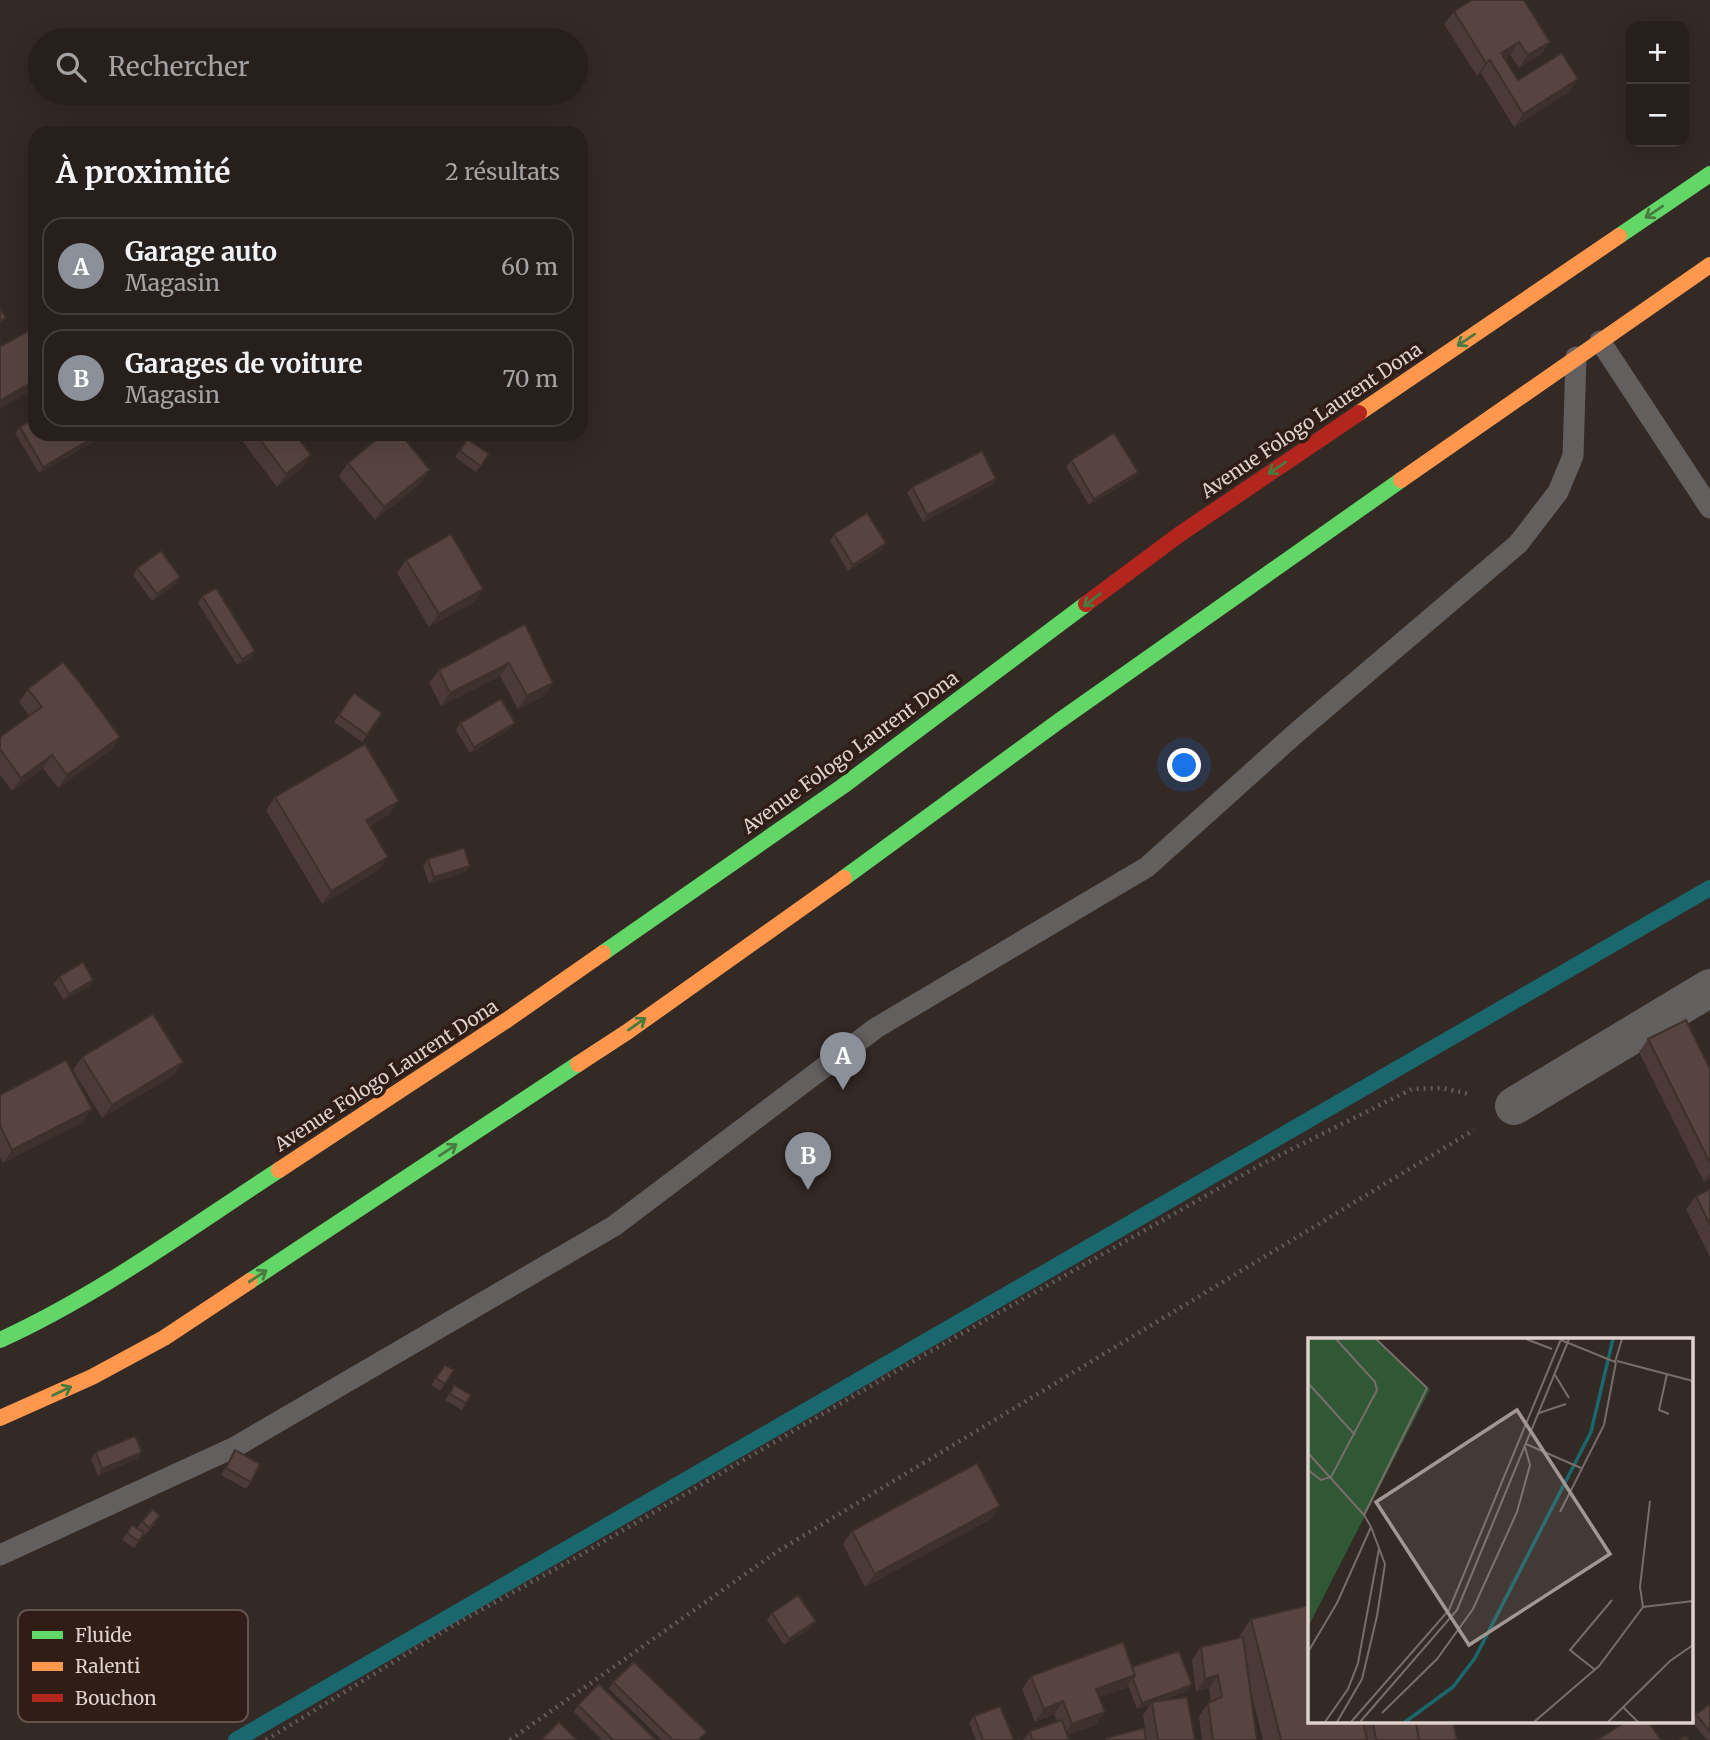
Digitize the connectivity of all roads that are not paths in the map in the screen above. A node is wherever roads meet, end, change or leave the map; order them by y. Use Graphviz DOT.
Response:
graph roads {
  1 [pos="1710,174"];
  2 [pos="1710,265"];
  3 [pos="1600,341"];
  4 [pos="1576,358"];
  5 [pos="1710,508"];
  6 [pos="1710,988"];
  7 [pos="1514,1106"];
  8 [pos="0,1340"];
  9 [pos="0,1418"];
  10 [pos="0,1555"];
  1 -- 8 [label="main road, Avenue Fologo Laurent Dona, one-way"];
  2 -- 3 [label="main road"];
  3 -- 4 [label="main road"];
  3 -- 5 [label="lane"];
  9 -- 4 [label="main road, one-way"];
  4 -- 10 [label="lane"];
  6 -- 7 [label="street"];
}
